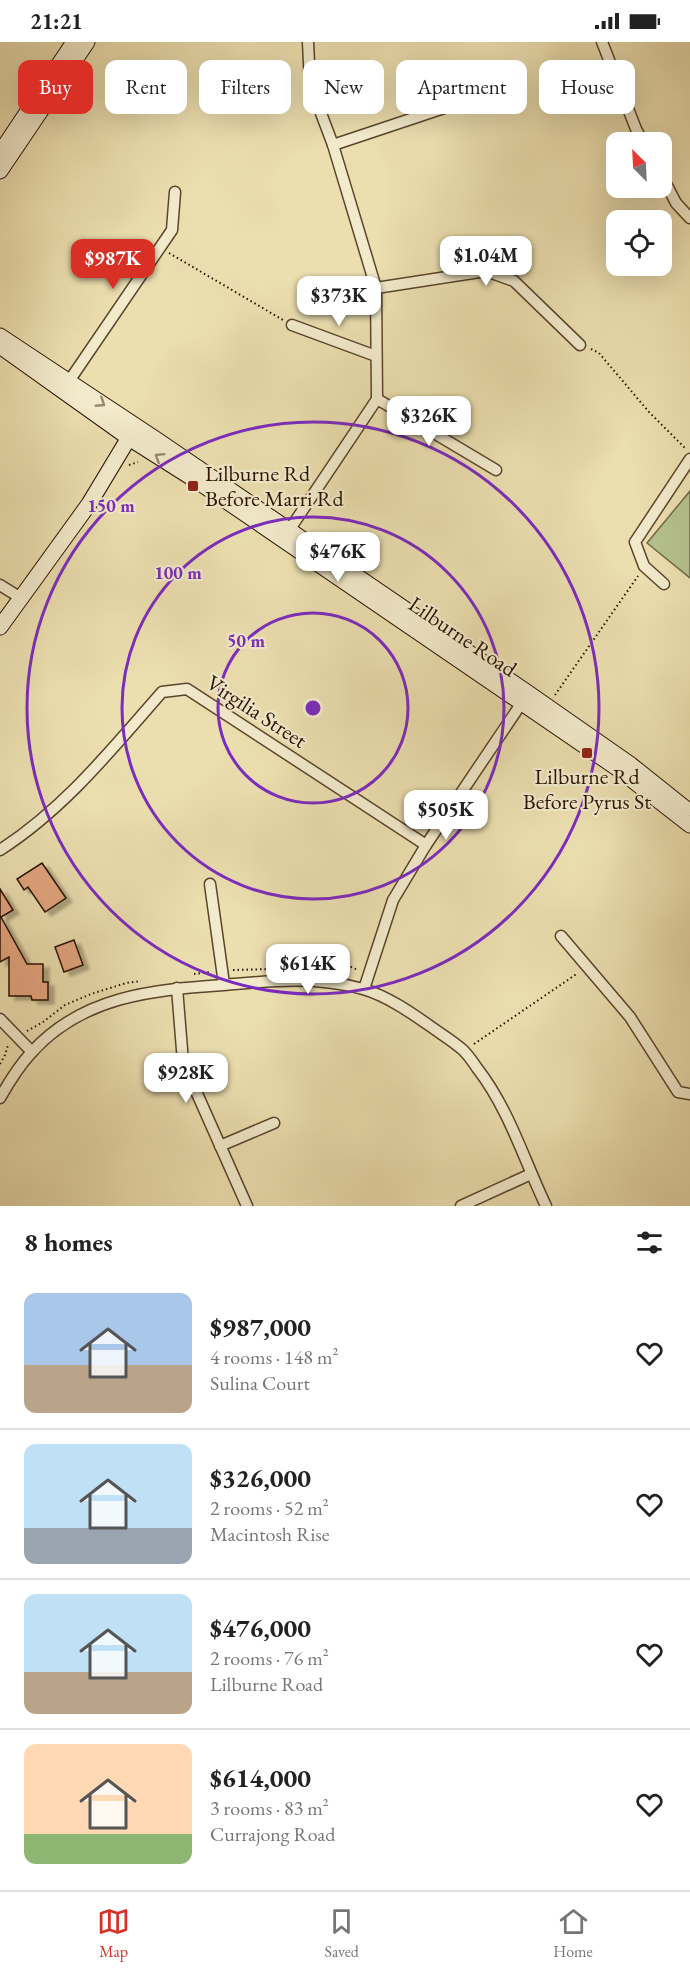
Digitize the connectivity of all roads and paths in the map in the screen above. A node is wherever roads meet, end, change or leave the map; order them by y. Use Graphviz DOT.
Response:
graph roads {
  1 [pos="74,42"];
  2 [pos="87,42"];
  3 [pos="308,42"];
  4 [pos="602,42"];
  5 [pos="424,114"];
  6 [pos="638,132"];
  7 [pos="333,145"];
  8 [pos="0,153"];
  9 [pos="0,171"];
  10 [pos="175,192"];
  11 [pos="672,195"];
  12 [pos="690,218"];
  13 [pos="159,248"];
  14 [pos="376,288"];
  15 [pos="292,325"];
  16 [pos="0,336"];
  17 [pos="580,345"];
  18 [pos="0,346"];
  19 [pos="376,356"];
  20 [pos="65,386"];
  21 [pos="377,399"];
  22 [pos="133,432"];
  23 [pos="690,452"];
  24 [pos="690,459"];
  25 [pos="496,470"];
  26 [pos="286,535"];
  27 [pos="644,567"];
  28 [pos="664,584"];
  29 [pos="0,585"];
  30 [pos="21,598"];
  31 [pos="0,627"];
  32 [pos="525,698"];
  33 [pos="553,698"];
  34 [pos="690,813"];
  35 [pos="690,825"];
  36 [pos="426,845"];
  37 [pos="0,850"];
  38 [pos="210,885"];
  39 [pos="561,936"];
  40 [pos="587,967"];
  41 [pos="315,968"];
  42 [pos="330,970"];
  43 [pos="222,971"];
  44 [pos="195,974"];
  45 [pos="369,974"];
  46 [pos="149,981"];
  47 [pos="224,984"];
  48 [pos="177,988"];
  49 [pos="364,989"];
  50 [pos="0,1018"];
  51 [pos="18,1037"];
  52 [pos="464,1051"];
  53 [pos="32,1052"];
  54 [pos="0,1064"];
  55 [pos="690,1094"];
  56 [pos="0,1098"];
  57 [pos="274,1123"];
  58 [pos="220,1146"];
  59 [pos="531,1174"];
  60 [pos="246,1206"];
  61 [pos="460,1206"];
  62 [pos="546,1206"];
  1 -- 8 [label="street"];
  2 -- 9 [label="street"];
  3 -- 7 [label="street"];
  4 -- 6 [label="street"];
  5 -- 7 [label="street"];
  7 -- 14 [label="street"];
  10 -- 13 [label="street"];
  11 -- 12 [label="street"];
  13 -- 15 [label="path"];
  13 -- 20 [label="street"];
  14 -- 17 [label="street"];
  14 -- 19 [label="street"];
  15 -- 19 [label="street"];
  16 -- 20 [label="street, Lilburne Road"];
  17 -- 23 [label="path"];
  18 -- 20 [label="street, Lilburne Road"];
  19 -- 21 [label="street"];
  20 -- 22 [label="street, Lilburne Road"];
  21 -- 25 [label="street"];
  21 -- 26 [label="street"];
  22 -- 26 [label="street, Lilburne Road"];
  22 -- 30 [label="street"];
  24 -- 27 [label="street"];
  26 -- 32 [label="street, Lilburne Road"];
  27 -- 28 [label="street"];
  27 -- 33 [label="path"];
  29 -- 30 [label="street"];
  30 -- 31 [label="street"];
  32 -- 34 [label="street, Lilburne Road"];
  32 -- 35 [label="street, Lilburne Road"];
  32 -- 36 [label="street"];
  36 -- 37 [label="street, Virgilia Street"];
  36 -- 45 [label="street"];
  38 -- 43 [label="street"];
  39 -- 40 [label="street"];
  40 -- 52 [label="path"];
  40 -- 55 [label="street"];
  41 -- 43 [label="path"];
  42 -- 45 [label="path"];
  43 -- 44 [label="path"];
  43 -- 47 [label="street"];
  45 -- 49 [label="street"];
  46 -- 51 [label="path"];
  47 -- 48 [label="street"];
  47 -- 49 [label="street"];
  48 -- 53 [label="street"];
  48 -- 58 [label="street"];
  49 -- 52 [label="street"];
  50 -- 51 [label="street"];
  51 -- 53 [label="street"];
  51 -- 54 [label="path"];
  52 -- 59 [label="street"];
  53 -- 56 [label="street"];
  57 -- 58 [label="street"];
  58 -- 60 [label="street"];
  59 -- 61 [label="street"];
  59 -- 62 [label="street"];
}
